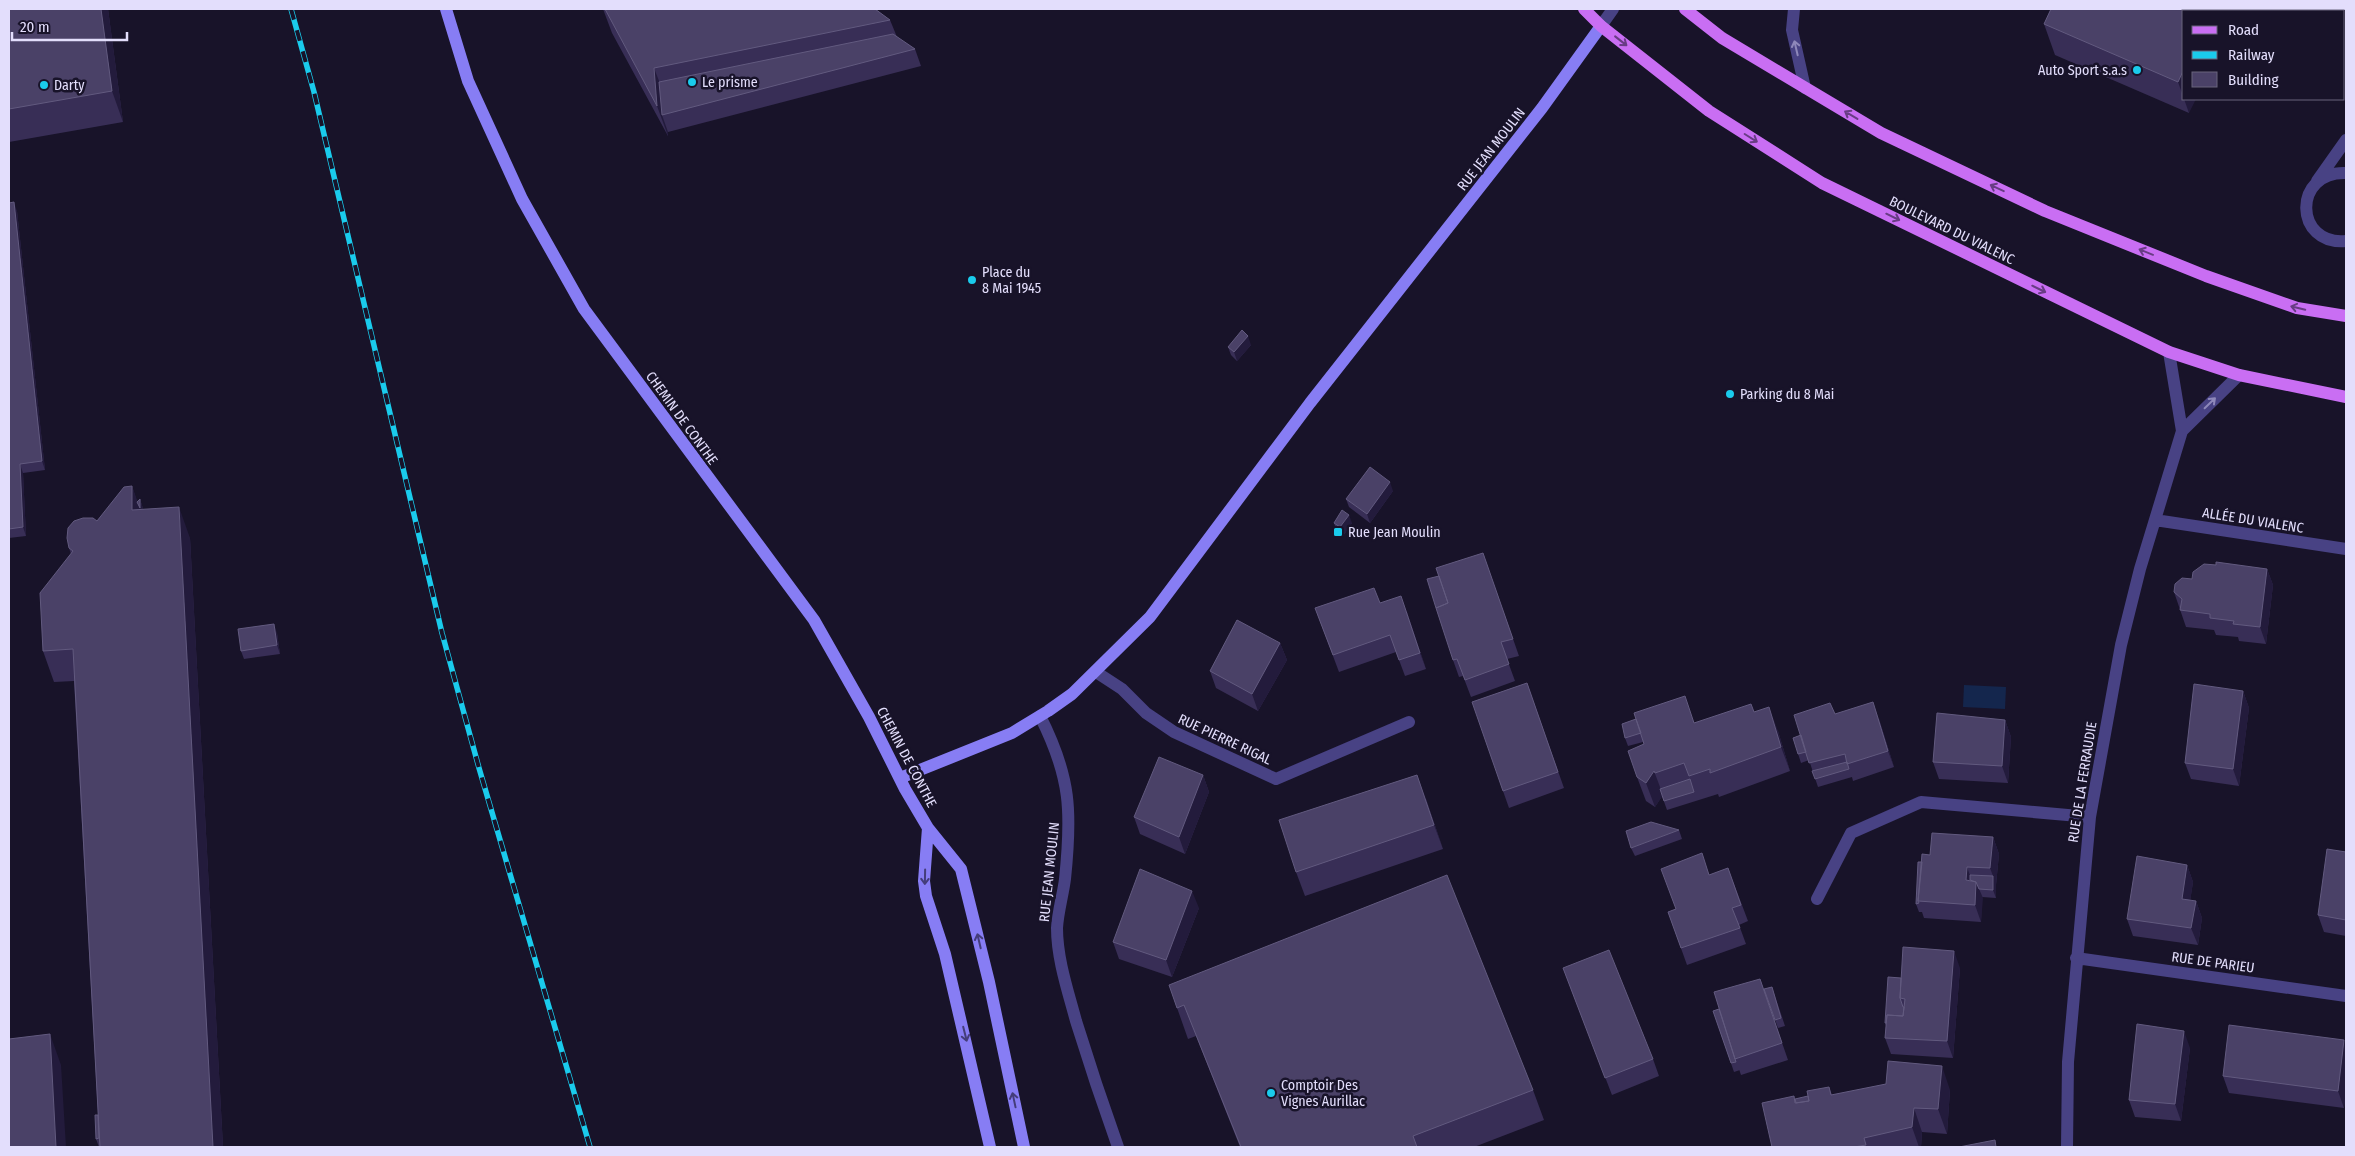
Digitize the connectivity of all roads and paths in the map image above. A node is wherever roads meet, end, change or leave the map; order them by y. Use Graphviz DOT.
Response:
graph roads {
  1 [pos="446,9"];
  2 [pos="1584,9"];
  3 [pos="1614,9"];
  4 [pos="1685,9"];
  5 [pos="1794,9"];
  6 [pos="1601,26"];
  7 [pos="1805,88"];
  8 [pos="2346,140"];
  9 [pos="2346,173"];
  10 [pos="2316,182"];
  11 [pos="2346,241"];
  12 [pos="2346,316"];
  13 [pos="2169,352"];
  14 [pos="2239,376"];
  15 [pos="2346,397"];
  16 [pos="2182,431"];
  17 [pos="2155,520"];
  18 [pos="2346,549"];
  19 [pos="1096,672"];
  20 [pos="1040,716"];
  21 [pos="1409,722"];
  22 [pos="900,778"];
  23 [pos="2090,817"];
  24 [pos="928,828"];
  25 [pos="1817,899"];
  26 [pos="2076,958"];
  27 [pos="2346,996"];
  28 [pos="990,1147"];
  29 [pos="1024,1147"];
  30 [pos="1118,1147"];
  31 [pos="2068,1147"];
  1 -- 22 [label="street, CHEMIN DE CONTHE"];
  2 -- 6 [label="main road, BOULEVARD DU VIALENC"];
  3 -- 6 [label="street, RUE JEAN MOULIN"];
  4 -- 7 [label="main road"];
  7 -- 5 [label="street, one-way"];
  6 -- 13 [label="main road, BOULEVARD DU VIALENC, one-way"];
  6 -- 19 [label="street, RUE JEAN MOULIN"];
  12 -- 7 [label="main road, one-way"];
  8 -- 10 [label="street"];
  9 -- 10 [label="street"];
  10 -- 11 [label="street"];
  13 -- 14 [label="main road, BOULEVARD DU VIALENC"];
  13 -- 16 [label="street, RUE DE LA FERRAUDIE"];
  14 -- 15 [label="main road, BOULEVARD DU VIALENC"];
  16 -- 14 [label="street, RUE DE LA FERRAUDIE, one-way"];
  16 -- 17 [label="street, RUE DE LA FERRAUDIE"];
  17 -- 18 [label="street, ALLÉE DU VIALENC"];
  17 -- 23 [label="street, RUE DE LA FERRAUDIE"];
  19 -- 20 [label="street, RUE JEAN MOULIN"];
  19 -- 21 [label="street, RUE PIERRE RIGAL"];
  20 -- 22 [label="street, RUE JEAN MOULIN"];
  20 -- 30 [label="street, RUE JEAN MOULIN"];
  22 -- 24 [label="street, CHEMIN DE CONTHE"];
  23 -- 25 [label="street"];
  23 -- 26 [label="street, RUE DE LA FERRAUDIE"];
  24 -- 28 [label="street, one-way"];
  29 -- 24 [label="street, CHEMIN DE CONTHE, one-way"];
  26 -- 27 [label="street, RUE DE PARIEU"];
  26 -- 31 [label="street, RUE DE LA FERRAUDIE"];
}
